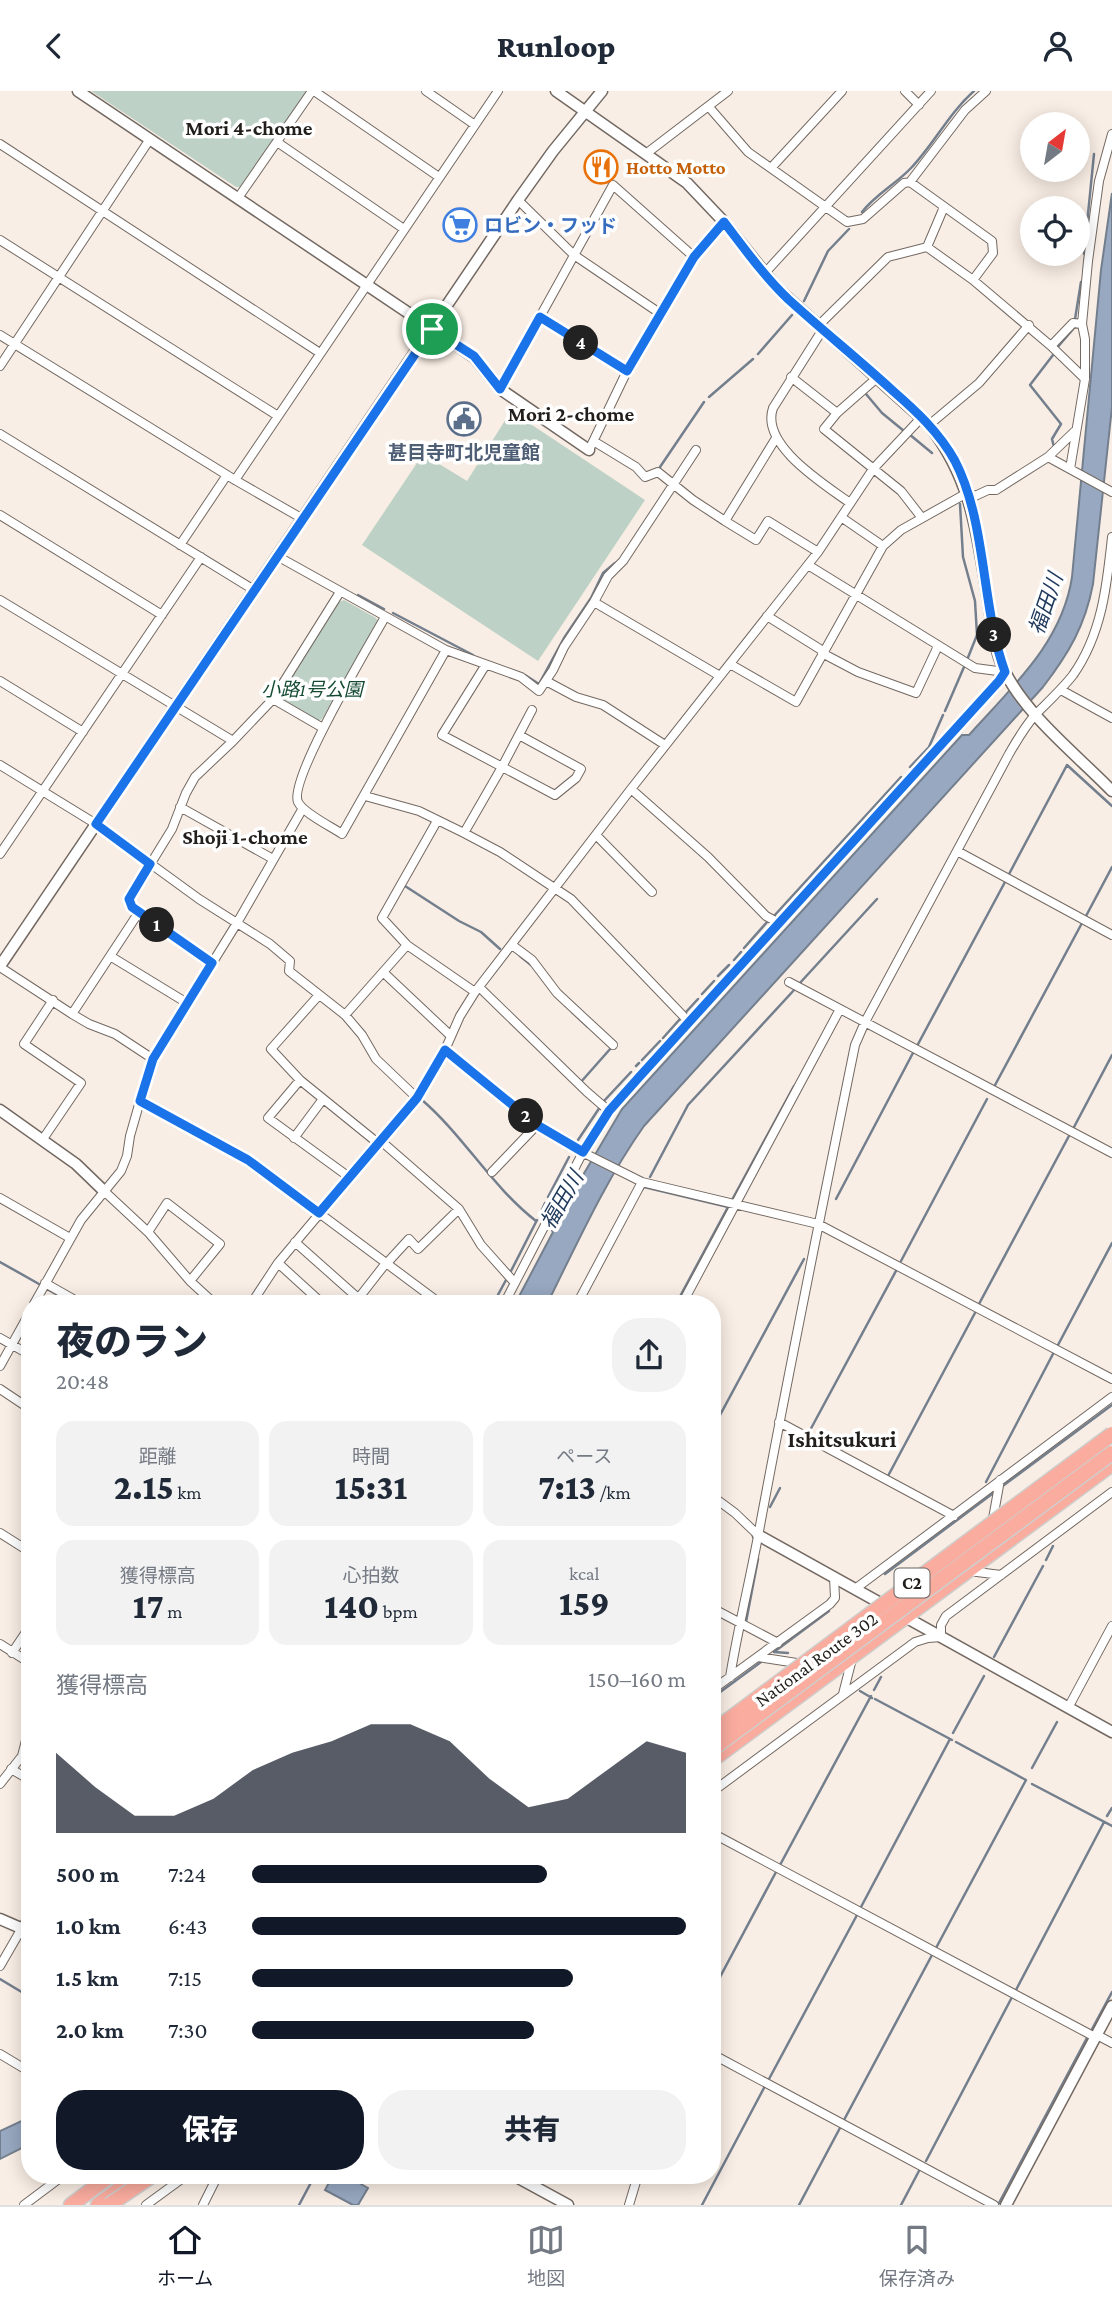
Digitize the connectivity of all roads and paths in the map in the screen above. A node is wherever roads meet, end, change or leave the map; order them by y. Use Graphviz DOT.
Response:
graph roads {
  1 [pos="79,91"];
  2 [pos="313,91"];
  3 [pos="426,91"];
  4 [pos="498,91"];
  5 [pos="556,91"];
  6 [pos="602,91"];
  7 [pos="728,91"];
  8 [pos="842,91"];
  9 [pos="905,91"];
  10 [pos="931,91"];
  11 [pos="986,91"];
  12 [pos="919,104"];
  13 [pos="709,107"];
  14 [pos="584,111"];
  15 [pos="475,125"];
  16 [pos="1112,134"];
  17 [pos="150,139"];
  18 [pos="277,142"];
  19 [pos="0,144"];
  20 [pos="647,153"];
  21 [pos="771,168"];
  22 [pos="439,177"];
  23 [pos="910,182"];
  24 [pos="238,198"];
  25 [pos="518,200"];
  26 [pos="825,206"];
  27 [pos="944,207"];
  28 [pos="102,212"];
  29 [pos="724,222"];
  30 [pos="404,229"];
  31 [pos="0,240"];
  32 [pos="927,247"];
  33 [pos="574,255"];
  34 [pos="694,257"];
  35 [pos="764,274"];
  36 [pos="58,277"];
  37 [pos="973,280"];
  38 [pos="366,285"];
  39 [pos="661,314"];
  40 [pos="540,317"];
  41 [pos="1082,324"];
  42 [pos="1029,325"];
  43 [pos="821,327"];
  44 [pos="432,329"];
  45 [pos="0,335"];
  46 [pos="14,344"];
  47 [pos="1051,346"];
  48 [pos="320,353"];
  49 [pos="0,366"];
  50 [pos="627,371"];
  51 [pos="792,377"];
  52 [pos="878,377"];
  53 [pos="1085,379"];
  54 [pos="500,389"];
  55 [pos="837,413"];
  56 [pos="278,416"];
  57 [pos="925,421"];
  58 [pos="1075,431"];
  59 [pos="0,434"];
  60 [pos="776,438"];
  61 [pos="592,446"];
  62 [pos="696,450"];
  63 [pos="1048,457"];
  64 [pos="873,469"];
  65 [pos="1071,470"];
  66 [pos="231,477"];
  67 [pos="674,484"];
  68 [pos="1112,492"];
  69 [pos="967,493"];
  70 [pos="850,503"];
  71 [pos="0,515"];
  72 [pos="841,517"];
  73 [pos="922,518"];
  74 [pos="303,519"];
  75 [pos="724,521"];
  76 [pos="1112,537"];
  77 [pos="180,545"];
  78 [pos="883,546"];
  79 [pos="818,552"];
  80 [pos="277,556"];
  81 [pos="201,557"];
  82 [pos="808,565"];
  83 [pos="254,590"];
  84 [pos="340,592"];
  85 [pos="854,594"];
  86 [pos="0,600"];
  87 [pos="594,602"];
  88 [pos="162,615"];
  89 [pos="385,617"];
  90 [pos="767,617"];
  91 [pos="938,646"];
  92 [pos="446,650"];
  93 [pos="823,652"];
  94 [pos="730,664"];
  95 [pos="485,666"];
  96 [pos="1006,674"];
  97 [pos="122,675"];
  98 [pos="719,677"];
  99 [pos="0,681"];
  100 [pos="546,681"];
  101 [pos="1061,690"];
  102 [pos="273,699"];
  103 [pos="175,708"];
  104 [pos="532,710"];
  105 [pos="1034,713"];
  106 [pos="1112,718"];
  107 [pos="323,728"];
  108 [pos="83,732"];
  109 [pos="519,734"];
  110 [pos="233,741"];
  111 [pos="665,745"];
  112 [pos="0,765"];
  113 [pos="502,767"];
  114 [pos="631,789"];
  115 [pos="42,791"];
  116 [pos="1112,791"];
  117 [pos="365,796"];
  118 [pos="180,807"];
  119 [pos="303,808"];
  120 [pos="437,821"];
  121 [pos="96,824"];
  122 [pos="464,833"];
  123 [pos="596,835"];
  124 [pos="1,849"];
  125 [pos="957,851"];
  126 [pos="273,859"];
  127 [pos="150,864"];
  128 [pos="556,887"];
  129 [pos="652,892"];
  130 [pos="139,912"];
  131 [pos="237,923"];
  132 [pos="779,923"];
  133 [pos="1112,935"];
  134 [pos="512,944"];
  135 [pos="407,945"];
  136 [pos="110,956"];
  137 [pos="212,963"];
  138 [pos="0,966"];
  139 [pos="383,972"];
  140 [pos="789,982"];
  141 [pos="477,989"];
  142 [pos="319,995"];
  143 [pos="53,1000"];
  144 [pos="187,1003"];
  145 [pos="840,1009"];
  146 [pos="72,1014"];
  147 [pos="345,1015"];
  148 [pos="689,1022"];
  149 [pos="865,1022"];
  150 [pos="452,1036"];
  151 [pos="613,1045"];
  152 [pos="445,1050"];
  153 [pos="153,1059"];
  154 [pos="300,1080"];
  155 [pos="417,1098"];
  156 [pos="323,1099"];
  157 [pos="140,1101"];
  158 [pos="0,1110"];
  159 [pos="609,1111"];
  160 [pos="537,1125"];
  161 [pos="294,1138"];
  162 [pos="43,1139"];
  163 [pos="380,1142"];
  164 [pos="585,1153"];
  165 [pos="1112,1153"];
  166 [pos="492,1172"];
  167 [pos="349,1177"];
  168 [pos="642,1182"];
  169 [pos="104,1191"];
  170 [pos="0,1198"];
  171 [pos="735,1203"];
  172 [pos="459,1209"];
  173 [pos="319,1213"];
  174 [pos="818,1224"];
  175 [pos="148,1232"];
  176 [pos="70,1238"];
  177 [pos="295,1242"];
  178 [pos="278,1263"];
  179 [pos="386,1263"];
  180 [pos="190,1280"];
  181 [pos="45,1283"];
  182 [pos="514,1283"];
  183 [pos="39,1295"];
  184 [pos="66,1295"];
  185 [pos="206,1295"];
  186 [pos="254,1295"];
  187 [pos="313,1295"];
  188 [pos="350,1295"];
  189 [pos="361,1295"];
  190 [pos="429,1295"];
  191 [pos="508,1295"];
  192 [pos="582,1295"];
  193 [pos="686,1295"];
  194 [pos="21,1328"];
  195 [pos="0,1338"];
  196 [pos="12,1344"];
  197 [pos="21,1350"];
  198 [pos="0,1366"];
  199 [pos="1112,1379"];
  200 [pos="0,1389"];
  201 [pos="1112,1398"];
  202 [pos="21,1403"];
  203 [pos="779,1422"];
  204 [pos="1112,1434"];
  205 [pos="1112,1453"];
  206 [pos="1112,1464"];
  207 [pos="1000,1480"];
  208 [pos="1112,1492"];
  209 [pos="721,1504"];
  210 [pos="954,1516"];
  211 [pos="0,1533"];
  212 [pos="758,1535"];
  213 [pos="21,1546"];
  214 [pos="985,1557"];
  215 [pos="968,1571"];
  216 [pos="1000,1575"];
  217 [pos="834,1577"];
  218 [pos="855,1589"];
  219 [pos="721,1613"];
  220 [pos="905,1617"];
  221 [pos="738,1622"];
  222 [pos="1112,1626"];
  223 [pos="941,1637"];
  224 [pos="21,1640"];
  225 [pos="778,1643"];
  226 [pos="0,1644"];
  227 [pos="12,1653"];
  228 [pos="852,1656"];
  229 [pos="758,1657"];
  230 [pos="21,1658"];
  231 [pos="836,1668"];
  232 [pos="730,1677"];
  233 [pos="721,1684"];
  234 [pos="805,1692"];
  235 [pos="843,1695"];
  236 [pos="1068,1709"];
  237 [pos="768,1718"];
  238 [pos="721,1726"];
  239 [pos="721,1731"];
  240 [pos="1112,1733"];
  241 [pos="721,1742"];
  242 [pos="721,1753"];
  243 [pos="21,1757"];
  244 [pos="721,1762"];
  245 [pos="11,1769"];
  246 [pos="21,1775"];
  247 [pos="1,1780"];
  248 [pos="721,1785"];
  249 [pos="721,1838"];
  250 [pos="0,1919"];
  251 [pos="21,1928"];
  252 [pos="21,1937"];
  253 [pos="0,1966"];
  254 [pos="1112,2006"];
  255 [pos="1096,2036"];
  256 [pos="1112,2043"];
  257 [pos="0,2054"];
  258 [pos="721,2059"];
  259 [pos="21,2067"];
  260 [pos="52,2184"];
  261 [pos="93,2184"];
  262 [pos="99,2184"];
  263 [pos="127,2184"];
  264 [pos="139,2184"];
  265 [pos="175,2184"];
  266 [pos="214,2184"];
  267 [pos="530,2184"];
  268 [pos="635,2184"];
  269 [pos="24,2205"];
  270 [pos="70,2205"];
  271 [pos="98,2205"];
  272 [pos="109,2205"];
  273 [pos="147,2205"];
  274 [pos="203,2205"];
  275 [pos="569,2205"];
  276 [pos="629,2205"];
  277 [pos="995,2205"];
  278 [pos="1006,2205"];
  1 -- 17 [label="street"];
  2 -- 18 [label="street"];
  2 -- 22 [label="street"];
  3 -- 15 [label="street"];
  4 -- 15 [label="street"];
  5 -- 14 [label="street"];
  6 -- 14 [label="street"];
  7 -- 13 [label="street"];
  8 -- 21 [label="street"];
  9 -- 12 [label="street"];
  10 -- 12 [label="street"];
  11 -- 23 [label="street"];
  12 -- 26 [label="street"];
  13 -- 20 [label="street"];
  13 -- 21 [label="street"];
  14 -- 20 [label="street"];
  14 -- 25 [label="street"];
  15 -- 22 [label="street"];
  16 -- 41 [label="street"];
  17 -- 24 [label="street"];
  17 -- 28 [label="street"];
  18 -- 24 [label="street"];
  18 -- 30 [label="street"];
  19 -- 28 [label="street"];
  20 -- 29 [label="street"];
  21 -- 26 [label="street"];
  22 -- 30 [label="street"];
  23 -- 26 [label="street"];
  23 -- 27 [label="street"];
  24 -- 38 [label="street"];
  25 -- 33 [label="street"];
  25 -- 44 [label="street"];
  26 -- 35 [label="street"];
  27 -- 32 [label="street"];
  27 -- 37 [label="street"];
  28 -- 36 [label="street"];
  28 -- 48 [label="street"];
  29 -- 34 [label="street"];
  29 -- 35 [label="street"];
  30 -- 38 [label="street"];
  31 -- 36 [label="street"];
  32 -- 37 [label="street"];
  32 -- 43 [label="street"];
  33 -- 34 [label="street"];
  33 -- 39 [label="street"];
  33 -- 40 [label="street"];
  34 -- 39 [label="street"];
  35 -- 43 [label="street"];
  36 -- 46 [label="street"];
  36 -- 56 [label="street"];
  37 -- 42 [label="street"];
  38 -- 44 [label="street"];
  38 -- 48 [label="street"];
  39 -- 50 [label="street"];
  40 -- 50 [label="street"];
  40 -- 54 [label="street"];
  41 -- 47 [label="street"];
  41 -- 53 [label="street"];
  42 -- 47 [label="street"];
  42 -- 57 [label="street"];
  43 -- 51 [label="street"];
  43 -- 52 [label="street"];
  44 -- 54 [label="street"];
  44 -- 74 [label="street"];
  45 -- 46 [label="street"];
  46 -- 49 [label="street"];
  46 -- 66 [label="street"];
  47 -- 53 [label="street"];
  48 -- 56 [label="street"];
  50 -- 61 [label="street"];
  51 -- 55 [label="street"];
  51 -- 60 [label="street"];
  52 -- 55 [label="street"];
  52 -- 57 [label="street"];
  53 -- 58 [label="street"];
  54 -- 61 [label="street"];
  55 -- 64 [label="street"];
  56 -- 66 [label="street"];
  57 -- 64 [label="street"];
  57 -- 69 [label="street"];
  58 -- 63 [label="street"];
  58 -- 65 [label="street"];
  59 -- 77 [label="street"];
  60 -- 70 [label="street"];
  60 -- 75 [label="street"];
  61 -- 67 [label="street"];
  62 -- 67 [label="street"];
  63 -- 65 [label="street"];
  63 -- 69 [label="street"];
  64 -- 70 [label="street"];
  64 -- 73 [label="street"];
  65 -- 68 [label="street"];
  66 -- 74 [label="street"];
  66 -- 77 [label="street"];
  67 -- 75 [label="street"];
  67 -- 87 [label="street"];
  69 -- 73 [label="street"];
  69 -- 96 [label="street"];
  70 -- 72 [label="street"];
  71 -- 88 [label="street"];
  72 -- 78 [label="street"];
  72 -- 79 [label="street"];
  73 -- 78 [label="street"];
  74 -- 80 [label="street"];
  75 -- 79 [label="street"];
  76 -- 101 [label="street"];
  77 -- 81 [label="street"];
  78 -- 85 [label="street"];
  79 -- 82 [label="street"];
  80 -- 83 [label="street"];
  80 -- 84 [label="street"];
  81 -- 83 [label="street"];
  81 -- 88 [label="street"];
  82 -- 85 [label="street"];
  82 -- 90 [label="street"];
  83 -- 103 [label="street"];
  84 -- 89 [label="street"];
  84 -- 102 [label="street"];
  85 -- 91 [label="street"];
  85 -- 93 [label="street"];
  86 -- 97 [label="street"];
  87 -- 98 [label="street"];
  87 -- 100 [label="street"];
  88 -- 97 [label="street"];
  89 -- 92 [label="street"];
  89 -- 107 [label="street"];
  90 -- 93 [label="street"];
  90 -- 94 [label="street"];
  91 -- 93 [label="street"];
  91 -- 96 [label="street"];
  92 -- 95 [label="street"];
  92 -- 117 [label="street"];
  93 -- 94 [label="street"];
  94 -- 98 [label="street"];
  95 -- 100 [label="street"];
  95 -- 113 [label="street"];
  96 -- 105 [label="street"];
  96 -- 132 [label="street"];
  97 -- 103 [label="street"];
  97 -- 108 [label="street"];
  98 -- 111 [label="street"];
  99 -- 108 [label="street"];
  100 -- 111 [label="street"];
  101 -- 105 [label="street"];
  101 -- 106 [label="street"];
  102 -- 107 [label="street"];
  102 -- 110 [label="street"];
  103 -- 110 [label="street"];
  103 -- 121 [label="street"];
  104 -- 109 [label="street"];
  105 -- 116 [label="street"];
  105 -- 125 [label="street"];
  107 -- 119 [label="street"];
  108 -- 115 [label="street"];
  109 -- 113 [label="street"];
  109 -- 113 [label="street"];
  110 -- 118 [label="street"];
  111 -- 114 [label="street"];
  112 -- 115 [label="street"];
  113 -- 122 [label="street"];
  114 -- 123 [label="street"];
  114 -- 132 [label="street"];
  115 -- 121 [label="street"];
  115 -- 124 [label="street"];
  117 -- 119 [label="street"];
  117 -- 120 [label="street"];
  118 -- 126 [label="street"];
  118 -- 127 [label="street"];
  119 -- 126 [label="street"];
  120 -- 122 [label="street"];
  120 -- 135 [label="street"];
  121 -- 127 [label="street"];
  121 -- 138 [label="street"];
  122 -- 128 [label="street"];
  123 -- 128 [label="street"];
  123 -- 129 [label="street"];
  125 -- 133 [label="street"];
  125 -- 149 [label="street"];
  126 -- 131 [label="street"];
  127 -- 130 [label="street"];
  127 -- 131 [label="street"];
  128 -- 134 [label="street"];
  128 -- 148 [label="street"];
  130 -- 136 [label="street"];
  130 -- 137 [label="street"];
  131 -- 137 [label="street"];
  131 -- 142 [label="street"];
  132 -- 148 [label="street"];
  134 -- 141 [label="street"];
  134 -- 151 [label="street"];
  135 -- 139 [label="street"];
  135 -- 141 [label="street"];
  136 -- 144 [label="street"];
  136 -- 146 [label="street"];
  137 -- 144 [label="street"];
  138 -- 143 [label="street"];
  139 -- 147 [label="street"];
  139 -- 150 [label="street"];
  140 -- 145 [label="street"];
  141 -- 150 [label="street"];
  141 -- 159 [label="street"];
  142 -- 147 [label="street"];
  142 -- 154 [label="street"];
  143 -- 146 [label="street"];
  143 -- 162 [label="street"];
  144 -- 153 [label="street"];
  145 -- 149 [label="street"];
  145 -- 171 [label="street"];
  146 -- 153 [label="street"];
  147 -- 155 [label="street"];
  148 -- 159 [label="street"];
  149 -- 165 [label="street"];
  149 -- 174 [label="street"];
  150 -- 152 [label="street"];
  152 -- 155 [label="street"];
  152 -- 160 [label="street"];
  153 -- 157 [label="street"];
  154 -- 156 [label="street"];
  154 -- 161 [label="street"];
  155 -- 163 [label="street"];
  156 -- 161 [label="street"];
  156 -- 163 [label="street"];
  157 -- 169 [label="street"];
  157 -- 173 [label="street"];
  158 -- 162 [label="street"];
  159 -- 164 [label="street"];
  160 -- 164 [label="street"];
  160 -- 166 [label="street"];
  161 -- 167 [label="street"];
  162 -- 169 [label="street"];
  163 -- 167 [label="street"];
  163 -- 172 [label="street"];
  164 -- 168 [label="street"];
  164 -- 182 [label="street"];
  167 -- 173 [label="street"];
  168 -- 171 [label="street"];
  168 -- 192 [label="street"];
  169 -- 175 [label="street"];
  169 -- 176 [label="street"];
  170 -- 176 [label="street"];
  171 -- 174 [label="street"];
  171 -- 193 [label="street"];
  172 -- 179 [label="street"];
  172 -- 182 [label="street"];
  173 -- 177 [label="street"];
  173 -- 179 [label="street"];
  174 -- 199 [label="street"];
  174 -- 203 [label="street"];
  175 -- 180 [label="street"];
  175 -- 180 [label="street"];
  176 -- 181 [label="street"];
  177 -- 178 [label="street"];
  177 -- 188 [label="street"];
  178 -- 186 [label="street"];
  178 -- 187 [label="street"];
  179 -- 189 [label="street"];
  179 -- 190 [label="street"];
  180 -- 185 [label="street"];
  181 -- 183 [label="street"];
  181 -- 184 [label="street"];
  182 -- 191 [label="street"];
  194 -- 196 [label="street"];
  195 -- 196 [label="street"];
  196 -- 197 [label="street"];
  196 -- 198 [label="street"];
  200 -- 202 [label="street"];
  201 -- 207 [label="street"];
  203 -- 210 [label="street"];
  203 -- 212 [label="street"];
  204 -- 238 [label="highway, C2, bridge"];
  205 -- 241 [label="highway, C2, bridge"];
  206 -- 214 [label="highway, National Route 302"];
  207 -- 210 [label="street"];
  207 -- 214 [label="street"];
  208 -- 216 [label="street"];
  209 -- 212 [label="street"];
  210 -- 218 [label="street"];
  211 -- 213 [label="street"];
  212 -- 217 [label="street"];
  212 -- 221 [label="street"];
  214 -- 215 [label="highway, National Route 302"];
  215 -- 216 [label="street"];
  215 -- 220 [label="highway, National Route 302"];
  216 -- 223 [label="street"];
  217 -- 218 [label="street"];
  217 -- 225 [label="street"];
  218 -- 220 [label="street"];
  219 -- 221 [label="street"];
  220 -- 223 [label="street"];
  220 -- 228 [label="highway, National Route 302"];
  221 -- 225 [label="street"];
  221 -- 232 [label="street"];
  222 -- 236 [label="street"];
  223 -- 235 [label="street"];
  223 -- 236 [label="street"];
  224 -- 227 [label="street"];
  225 -- 229 [label="street"];
  226 -- 227 [label="street"];
  227 -- 230 [label="street"];
  228 -- 231 [label="highway, National Route 302"];
  228 -- 235 [label="street"];
  229 -- 231 [label="street"];
  229 -- 232 [label="street"];
  231 -- 234 [label="highway, National Route 302"];
  232 -- 233 [label="street"];
  234 -- 237 [label="highway, National Route 302"];
  234 -- 244 [label="highway"];
  235 -- 248 [label="street"];
  236 -- 240 [label="street"];
  237 -- 239 [label="highway"];
  237 -- 242 [label="highway, National Route 302"];
  243 -- 245 [label="street"];
  245 -- 246 [label="street"];
  245 -- 247 [label="street"];
  249 -- 255 [label="street"];
  250 -- 251 [label="street"];
  252 -- 253 [label="street"];
  254 -- 255 [label="street"];
  255 -- 256 [label="street"];
  255 -- 278 [label="street"];
  257 -- 259 [label="street"];
  258 -- 277 [label="street"];
  260 -- 269 [label="street"];
  261 -- 270 [label="highway"];
  262 -- 270 [label="highway"];
  263 -- 271 [label="highway"];
  264 -- 272 [label="highway, bridge"];
  265 -- 273 [label="street"];
  266 -- 274 [label="street"];
  267 -- 275 [label="street"];
  268 -- 276 [label="street"];
}
